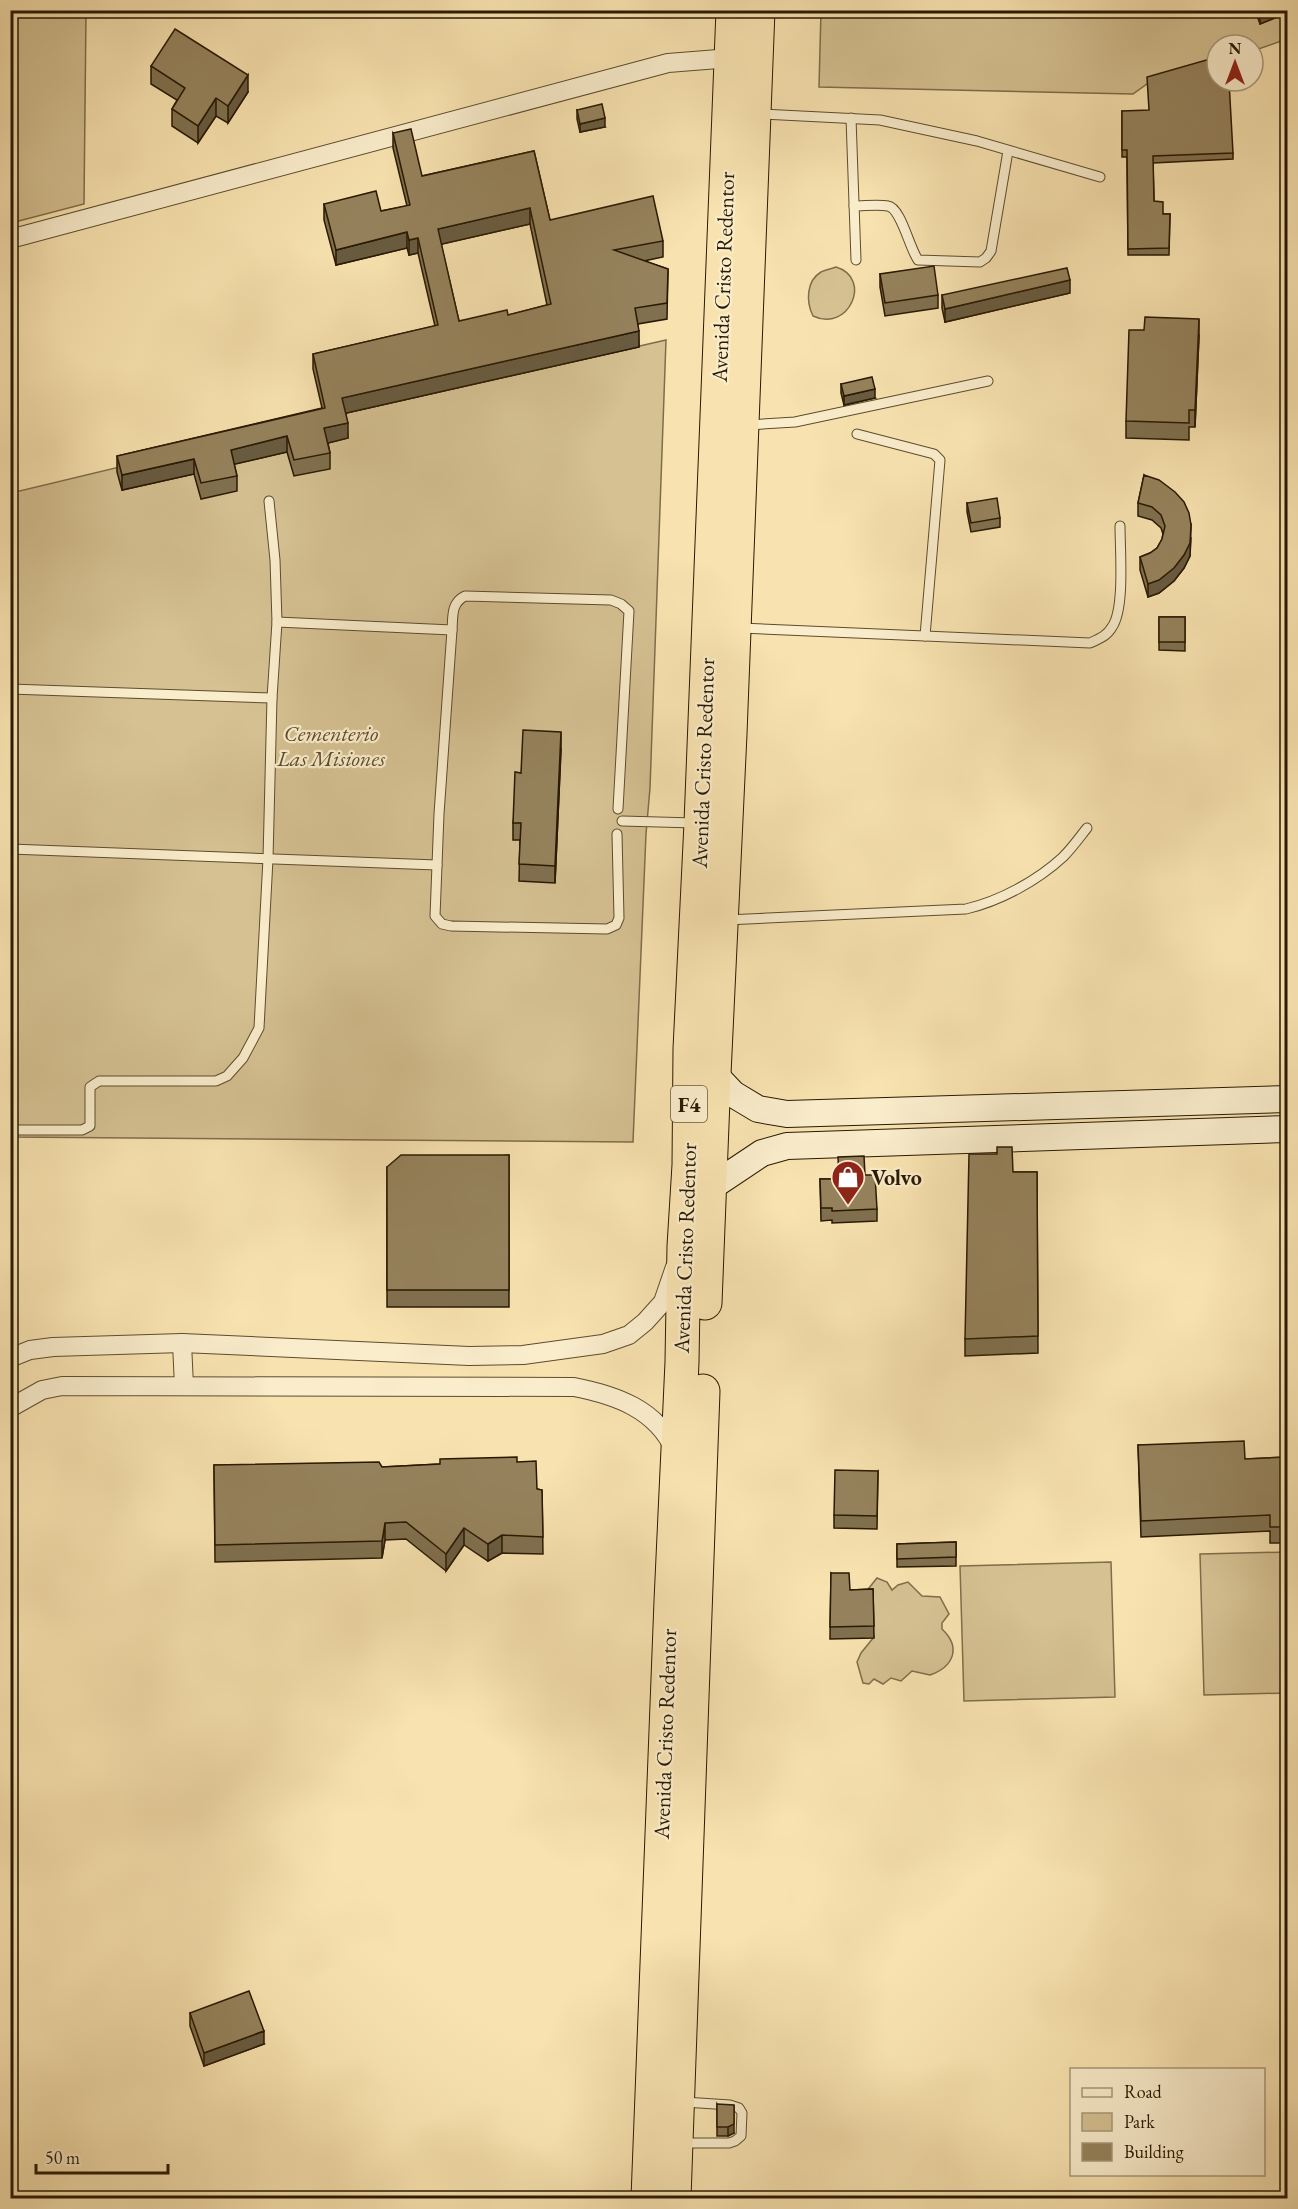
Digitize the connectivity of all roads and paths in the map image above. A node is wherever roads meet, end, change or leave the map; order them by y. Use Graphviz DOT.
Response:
graph roads {
  1 [pos="733,10"];
  2 [pos="758,10"];
  3 [pos="731,58"];
  4 [pos="755,114"];
  5 [pos="851,118"];
  6 [pos="1008,151"];
  7 [pos="1100,177"];
  8 [pos="854,206"];
  9 [pos="10,239"];
  10 [pos="856,260"];
  11 [pos="988,381"];
  12 [pos="743,426"];
  13 [pos="857,434"];
  14 [pos="269,501"];
  15 [pos="1120,526"];
  16 [pos="277,622"];
  17 [pos="735,627"];
  18 [pos="452,630"];
  19 [pos="926,636"];
  20 [pos="10,689"];
  21 [pos="272,698"];
  22 [pos="618,809"];
  23 [pos="622,821"];
  24 [pos="701,823"];
  25 [pos="1087,828"];
  26 [pos="616,834"];
  27 [pos="10,849"];
  28 [pos="268,859"];
  29 [pos="436,865"];
  30 [pos="721,920"];
  31 [pos="714,1074"];
  32 [pos="1287,1099"];
  33 [pos="787,1114"];
  34 [pos="10,1130"];
  35 [pos="1287,1130"];
  36 [pos="787,1146"];
  37 [pos="711,1187"];
  38 [pos="684,1246"];
  39 [pos="182,1343"];
  40 [pos="523,1355"];
  41 [pos="469,1356"];
  42 [pos="10,1358"];
  43 [pos="184,1386"];
  44 [pos="471,1386"];
  45 [pos="526,1387"];
  46 [pos="10,1408"];
  47 [pos="677,1456"];
  48 [pos="678,2102"];
  49 [pos="677,2143"];
  50 [pos="648,2199"];
  51 [pos="674,2199"];
  1 -- 3 [label="highway, Avenida Cristo Redentor / F4"];
  2 -- 4 [label="highway, Avenida Cristo Redentor / F4"];
  3 -- 9 [label="street"];
  3 -- 24 [label="highway, Avenida Cristo Redentor / F4"];
  4 -- 5 [label="lane"];
  4 -- 12 [label="highway, Avenida Cristo Redentor / F4"];
  5 -- 6 [label="lane"];
  5 -- 8 [label="lane"];
  6 -- 7 [label="lane"];
  6 -- 8 [label="lane"];
  8 -- 10 [label="lane"];
  11 -- 12 [label="lane"];
  12 -- 17 [label="highway, Avenida Cristo Redentor / F4"];
  13 -- 19 [label="lane"];
  14 -- 16 [label="lane"];
  15 -- 19 [label="lane"];
  16 -- 18 [label="lane"];
  16 -- 21 [label="lane"];
  17 -- 19 [label="lane"];
  17 -- 30 [label="highway, Avenida Cristo Redentor / F4"];
  18 -- 22 [label="lane"];
  18 -- 29 [label="lane"];
  20 -- 21 [label="lane"];
  21 -- 28 [label="lane"];
  23 -- 24 [label="lane"];
  24 -- 38 [label="highway, Avenida Cristo Redentor / F4"];
  25 -- 30 [label="lane"];
  26 -- 29 [label="lane"];
  27 -- 28 [label="lane"];
  28 -- 29 [label="lane"];
  28 -- 34 [label="lane"];
  30 -- 31 [label="highway, Avenida Cristo Redentor / F4"];
  31 -- 33 [label="main road"];
  31 -- 37 [label="highway, Avenida Cristo Redentor / F4"];
  32 -- 33 [label="main road"];
  33 -- 36 [label="main road"];
  35 -- 36 [label="main road"];
  36 -- 37 [label="main road"];
  37 -- 48 [label="highway, Avenida Cristo Redentor / F4"];
  38 -- 40 [label="street"];
  38 -- 47 [label="highway, Avenida Cristo Redentor / F4"];
  39 -- 41 [label="street"];
  39 -- 42 [label="street"];
  39 -- 43 [label="street"];
  40 -- 41 [label="street"];
  40 -- 45 [label="street"];
  41 -- 44 [label="street"];
  43 -- 44 [label="street"];
  43 -- 46 [label="street"];
  44 -- 45 [label="street"];
  45 -- 47 [label="street"];
  47 -- 50 [label="highway, Avenida Cristo Redentor / F4"];
  48 -- 49 [label="highway, Avenida Cristo Redentor / F4"];
  48 -- 49 [label="lane"];
  49 -- 51 [label="highway, Avenida Cristo Redentor / F4"];
}
